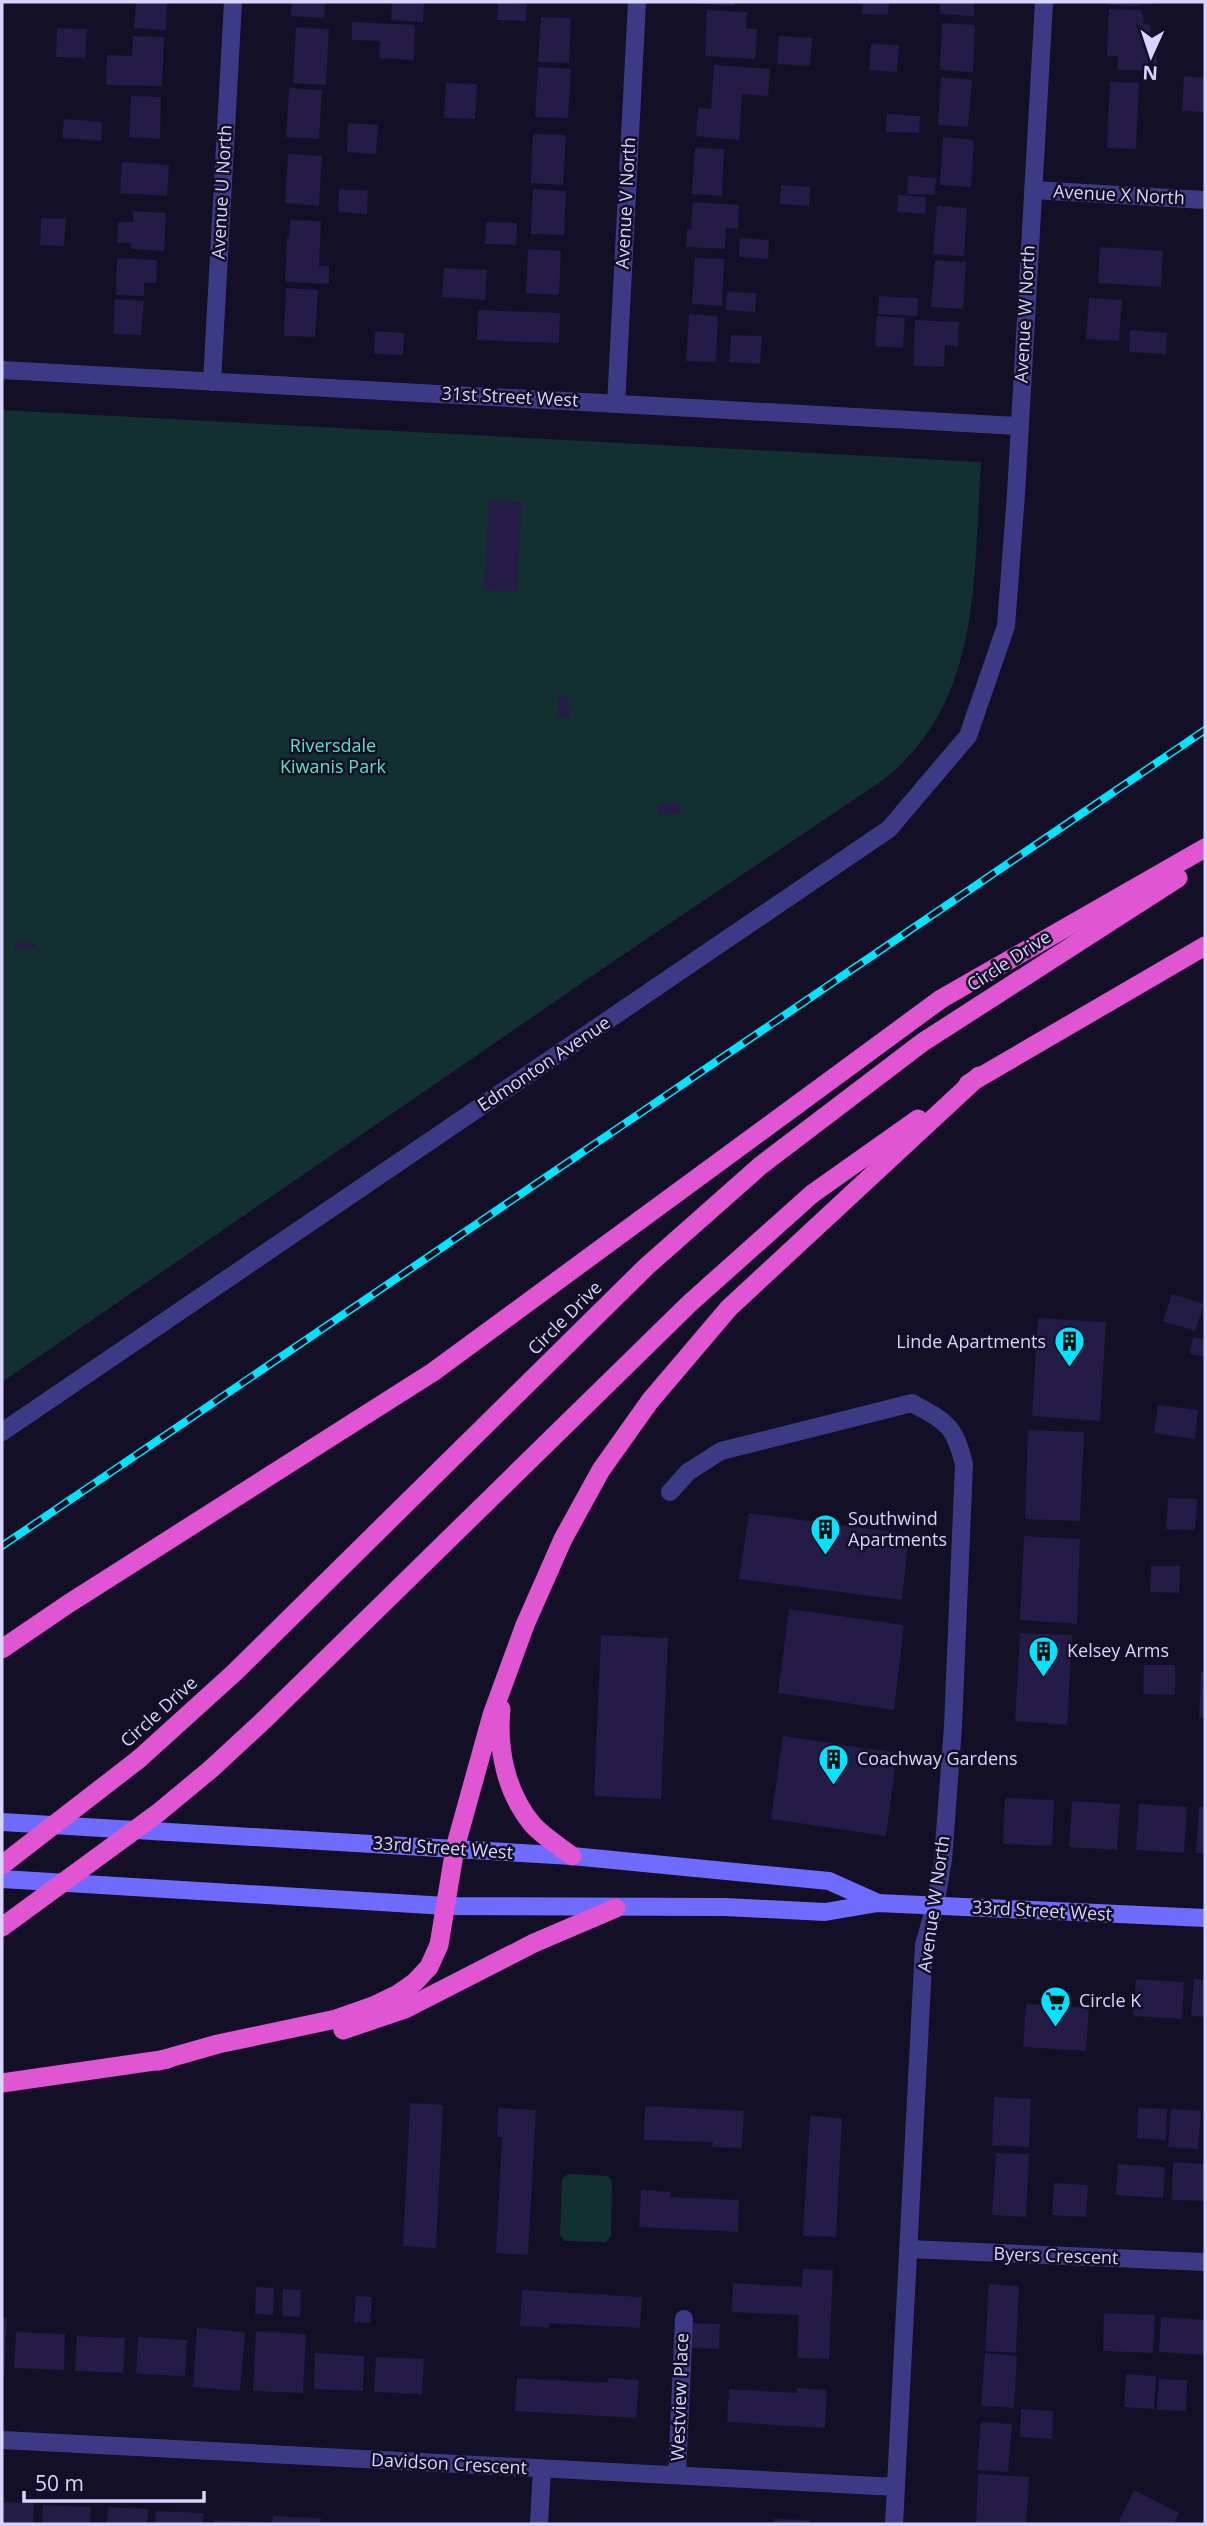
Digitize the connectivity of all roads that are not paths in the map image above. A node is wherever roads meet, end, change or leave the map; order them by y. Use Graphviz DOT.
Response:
graph roads {
  1 [pos="233,2"];
  2 [pos="637,2"];
  3 [pos="1044,2"];
  4 [pos="1033,190"];
  5 [pos="1205,200"];
  6 [pos="2,370"];
  7 [pos="212,382"];
  8 [pos="616,404"];
  9 [pos="1019,426"];
  10 [pos="1006,626"];
  11 [pos="1205,848"];
  12 [pos="1205,860"];
  13 [pos="1205,946"];
  14 [pos="979,1076"];
  15 [pos="2,1432"];
  16 [pos="670,1492"];
  17 [pos="2,1649"];
  18 [pos="510,1664"];
  19 [pos="2,1822"];
  20 [pos="455,1848"];
  21 [pos="572,1856"];
  22 [pos="2,1865"];
  23 [pos="2,1879"];
  24 [pos="878,1903"];
  25 [pos="446,1906"];
  26 [pos="935,1906"];
  27 [pos="616,1908"];
  28 [pos="1205,1918"];
  29 [pos="2,1927"];
  30 [pos="158,2061"];
  31 [pos="2,2083"];
  32 [pos="908,2249"];
  33 [pos="1205,2262"];
  34 [pos="684,2319"];
  35 [pos="2,2441"];
  36 [pos="542,2469"];
  37 [pos="677,2475"];
  38 [pos="896,2487"];
  39 [pos="539,2524"];
  40 [pos="894,2524"];
  1 -- 7 [label="street, Avenue U North"];
  2 -- 8 [label="street, Avenue V North"];
  3 -- 4 [label="street, Avenue W North"];
  4 -- 5 [label="street, Avenue X North"];
  4 -- 9 [label="street, Avenue W North"];
  6 -- 7 [label="street, 31st Street West"];
  7 -- 8 [label="street, 31st Street West"];
  8 -- 9 [label="street, 31st Street West"];
  9 -- 10 [label="street, Avenue W North"];
  10 -- 15 [label="street, Edmonton Avenue"];
  11 -- 17 [label="highway"];
  12 -- 22 [label="highway, Circle Drive, bridge"];
  13 -- 14 [label="highway"];
  14 -- 18 [label="highway"];
  14 -- 29 [label="highway, bridge"];
  16 -- 26 [label="street, Avenue W North"];
  18 -- 20 [label="highway"];
  18 -- 21 [label="highway"];
  19 -- 20 [label="main road, 33rd Street West"];
  20 -- 21 [label="main road, 33rd Street West"];
  20 -- 25 [label="highway"];
  21 -- 24 [label="main road, 33rd Street West"];
  23 -- 25 [label="main road, 33rd Street West"];
  24 -- 26 [label="main road, 33rd Street West"];
  24 -- 27 [label="main road, 33rd Street West"];
  25 -- 27 [label="main road, 33rd Street West"];
  25 -- 30 [label="highway"];
  26 -- 28 [label="main road, 33rd Street West"];
  26 -- 32 [label="street, Avenue W North"];
  27 -- 30 [label="highway"];
  30 -- 31 [label="highway"];
  32 -- 33 [label="street, Byers Crescent"];
  32 -- 38 [label="street, Avenue W North"];
  34 -- 37 [label="street, Westview Place"];
  35 -- 36 [label="street, Davidson Crescent"];
  36 -- 37 [label="street, Davidson Crescent"];
  36 -- 39 [label="street"];
  37 -- 38 [label="street, Davidson Crescent"];
  38 -- 40 [label="street, Avenue W North"];
}
